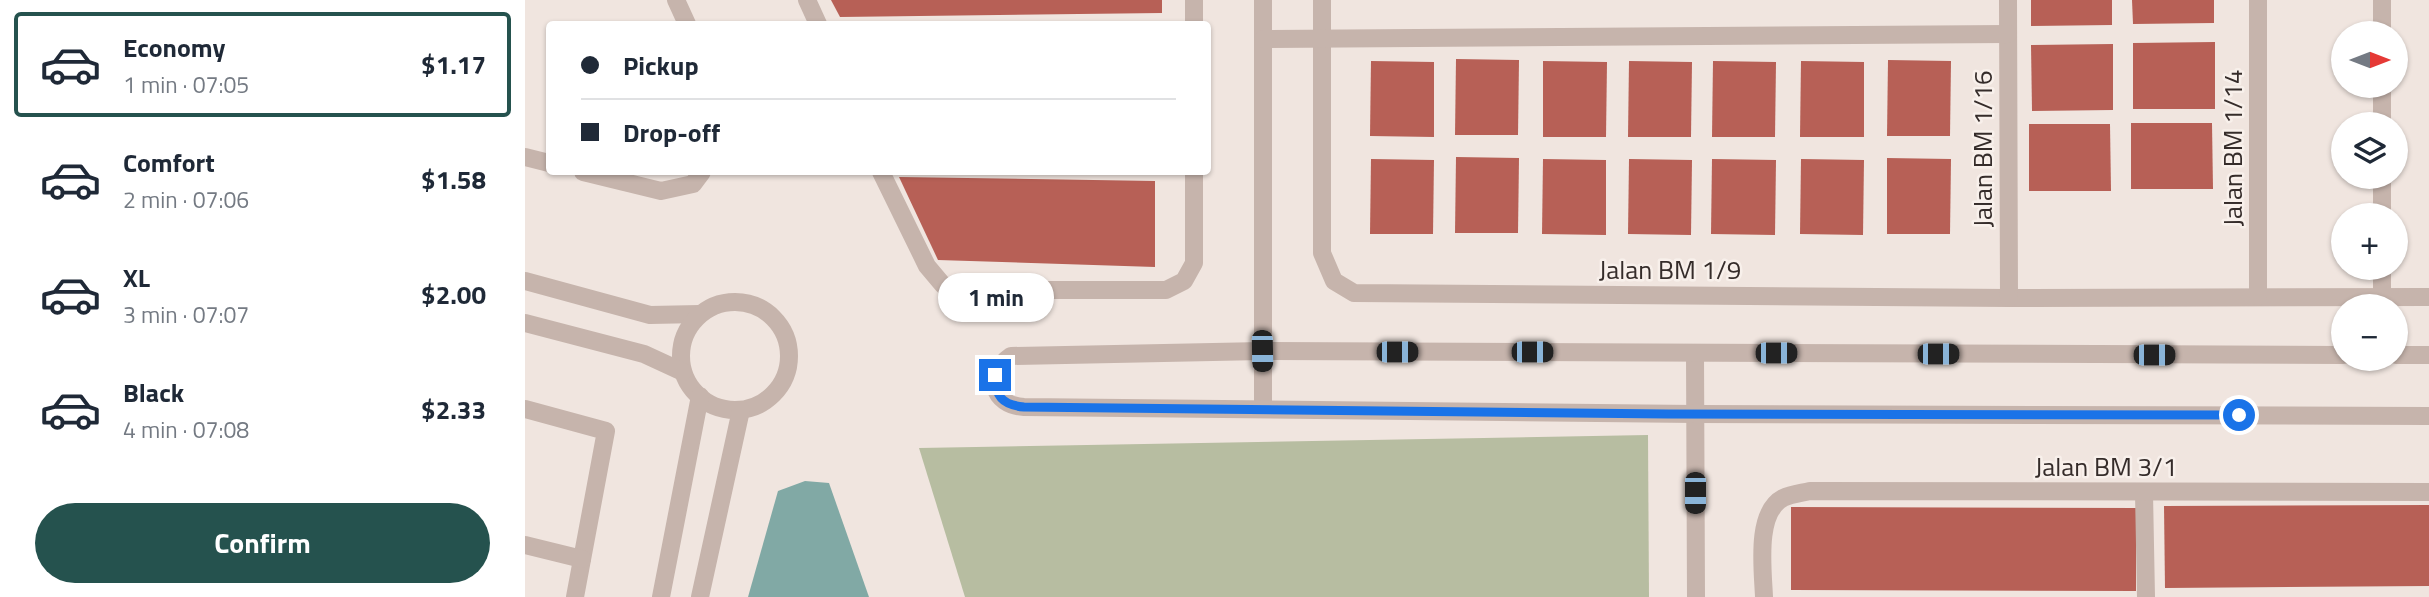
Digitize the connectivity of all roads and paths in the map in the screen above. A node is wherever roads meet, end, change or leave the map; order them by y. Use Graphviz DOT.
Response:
graph roads {
  1 [pos="676,0"];
  2 [pos="807,0"];
  3 [pos="1194,0"];
  4 [pos="1263,0"];
  5 [pos="1322,0"];
  6 [pos="2008,0"];
  7 [pos="2258,0"];
  8 [pos="2382,0"];
  9 [pos="686,21"];
  10 [pos="817,21"];
  11 [pos="1194,21"];
  12 [pos="2382,21"];
  13 [pos="2008,34"];
  14 [pos="1322,38"];
  15 [pos="1263,39"];
  16 [pos="525,157"];
  17 [pos="546,162"];
  18 [pos="595,175"];
  19 [pos="700,175"];
  20 [pos="882,175"];
  21 [pos="1194,175"];
  22 [pos="525,281"];
  23 [pos="2408,296"];
  24 [pos="2429,296"];
  25 [pos="2258,297"];
  26 [pos="2331,297"];
  27 [pos="2009,298"];
  28 [pos="700,314"];
  29 [pos="525,323"];
  30 [pos="1262,351"];
  31 [pos="1695,353"];
  32 [pos="2331,355"];
  33 [pos="2408,355"];
  34 [pos="2429,355"];
  35 [pos="683,372"];
  36 [pos="700,396"];
  37 [pos="1263,409"];
  38 [pos="525,410"];
  39 [pos="741,410"];
  40 [pos="1695,414"];
  41 [pos="2429,416"];
  42 [pos="2429,492"];
  43 [pos="2144,493"];
  44 [pos="525,545"];
  45 [pos="582,559"];
  46 [pos="575,597"];
  47 [pos="661,597"];
  48 [pos="700,597"];
  49 [pos="1696,597"];
  50 [pos="1764,597"];
  51 [pos="2146,597"];
  1 -- 9 [label="street"];
  2 -- 10 [label="street"];
  3 -- 11 [label="street"];
  4 -- 15 [label="street"];
  5 -- 14 [label="street"];
  6 -- 13 [label="street, Jalan BM 1/16"];
  7 -- 25 [label="street, Jalan BM 1/14"];
  8 -- 12 [label="street"];
  13 -- 14 [label="street"];
  13 -- 27 [label="street, Jalan BM 1/16"];
  14 -- 15 [label="street"];
  14 -- 27 [label="street, Jalan BM 1/9"];
  15 -- 30 [label="street"];
  16 -- 17 [label="street"];
  18 -- 19 [label="street"];
  20 -- 21 [label="street"];
  22 -- 28 [label="street"];
  23 -- 24 [label="street, Jalan BM 1/9"];
  25 -- 26 [label="street, Jalan BM 1/9"];
  25 -- 27 [label="street, Jalan BM 1/9"];
  28 -- 35 [label="street"];
  28 -- 39 [label="street"];
  29 -- 35 [label="street"];
  30 -- 31 [label="street"];
  30 -- 37 [label="street"];
  30 -- 37 [label="street"];
  31 -- 32 [label="street"];
  31 -- 40 [label="street"];
  33 -- 34 [label="street"];
  35 -- 36 [label="street"];
  36 -- 39 [label="street"];
  36 -- 47 [label="street"];
  37 -- 40 [label="street"];
  38 -- 45 [label="street"];
  39 -- 48 [label="street"];
  40 -- 41 [label="street"];
  40 -- 49 [label="street"];
  42 -- 43 [label="street, Jalan BM 3/1"];
  43 -- 50 [label="street, Jalan BM 3/1"];
  43 -- 51 [label="street"];
  44 -- 45 [label="street"];
  45 -- 46 [label="street"];
}
